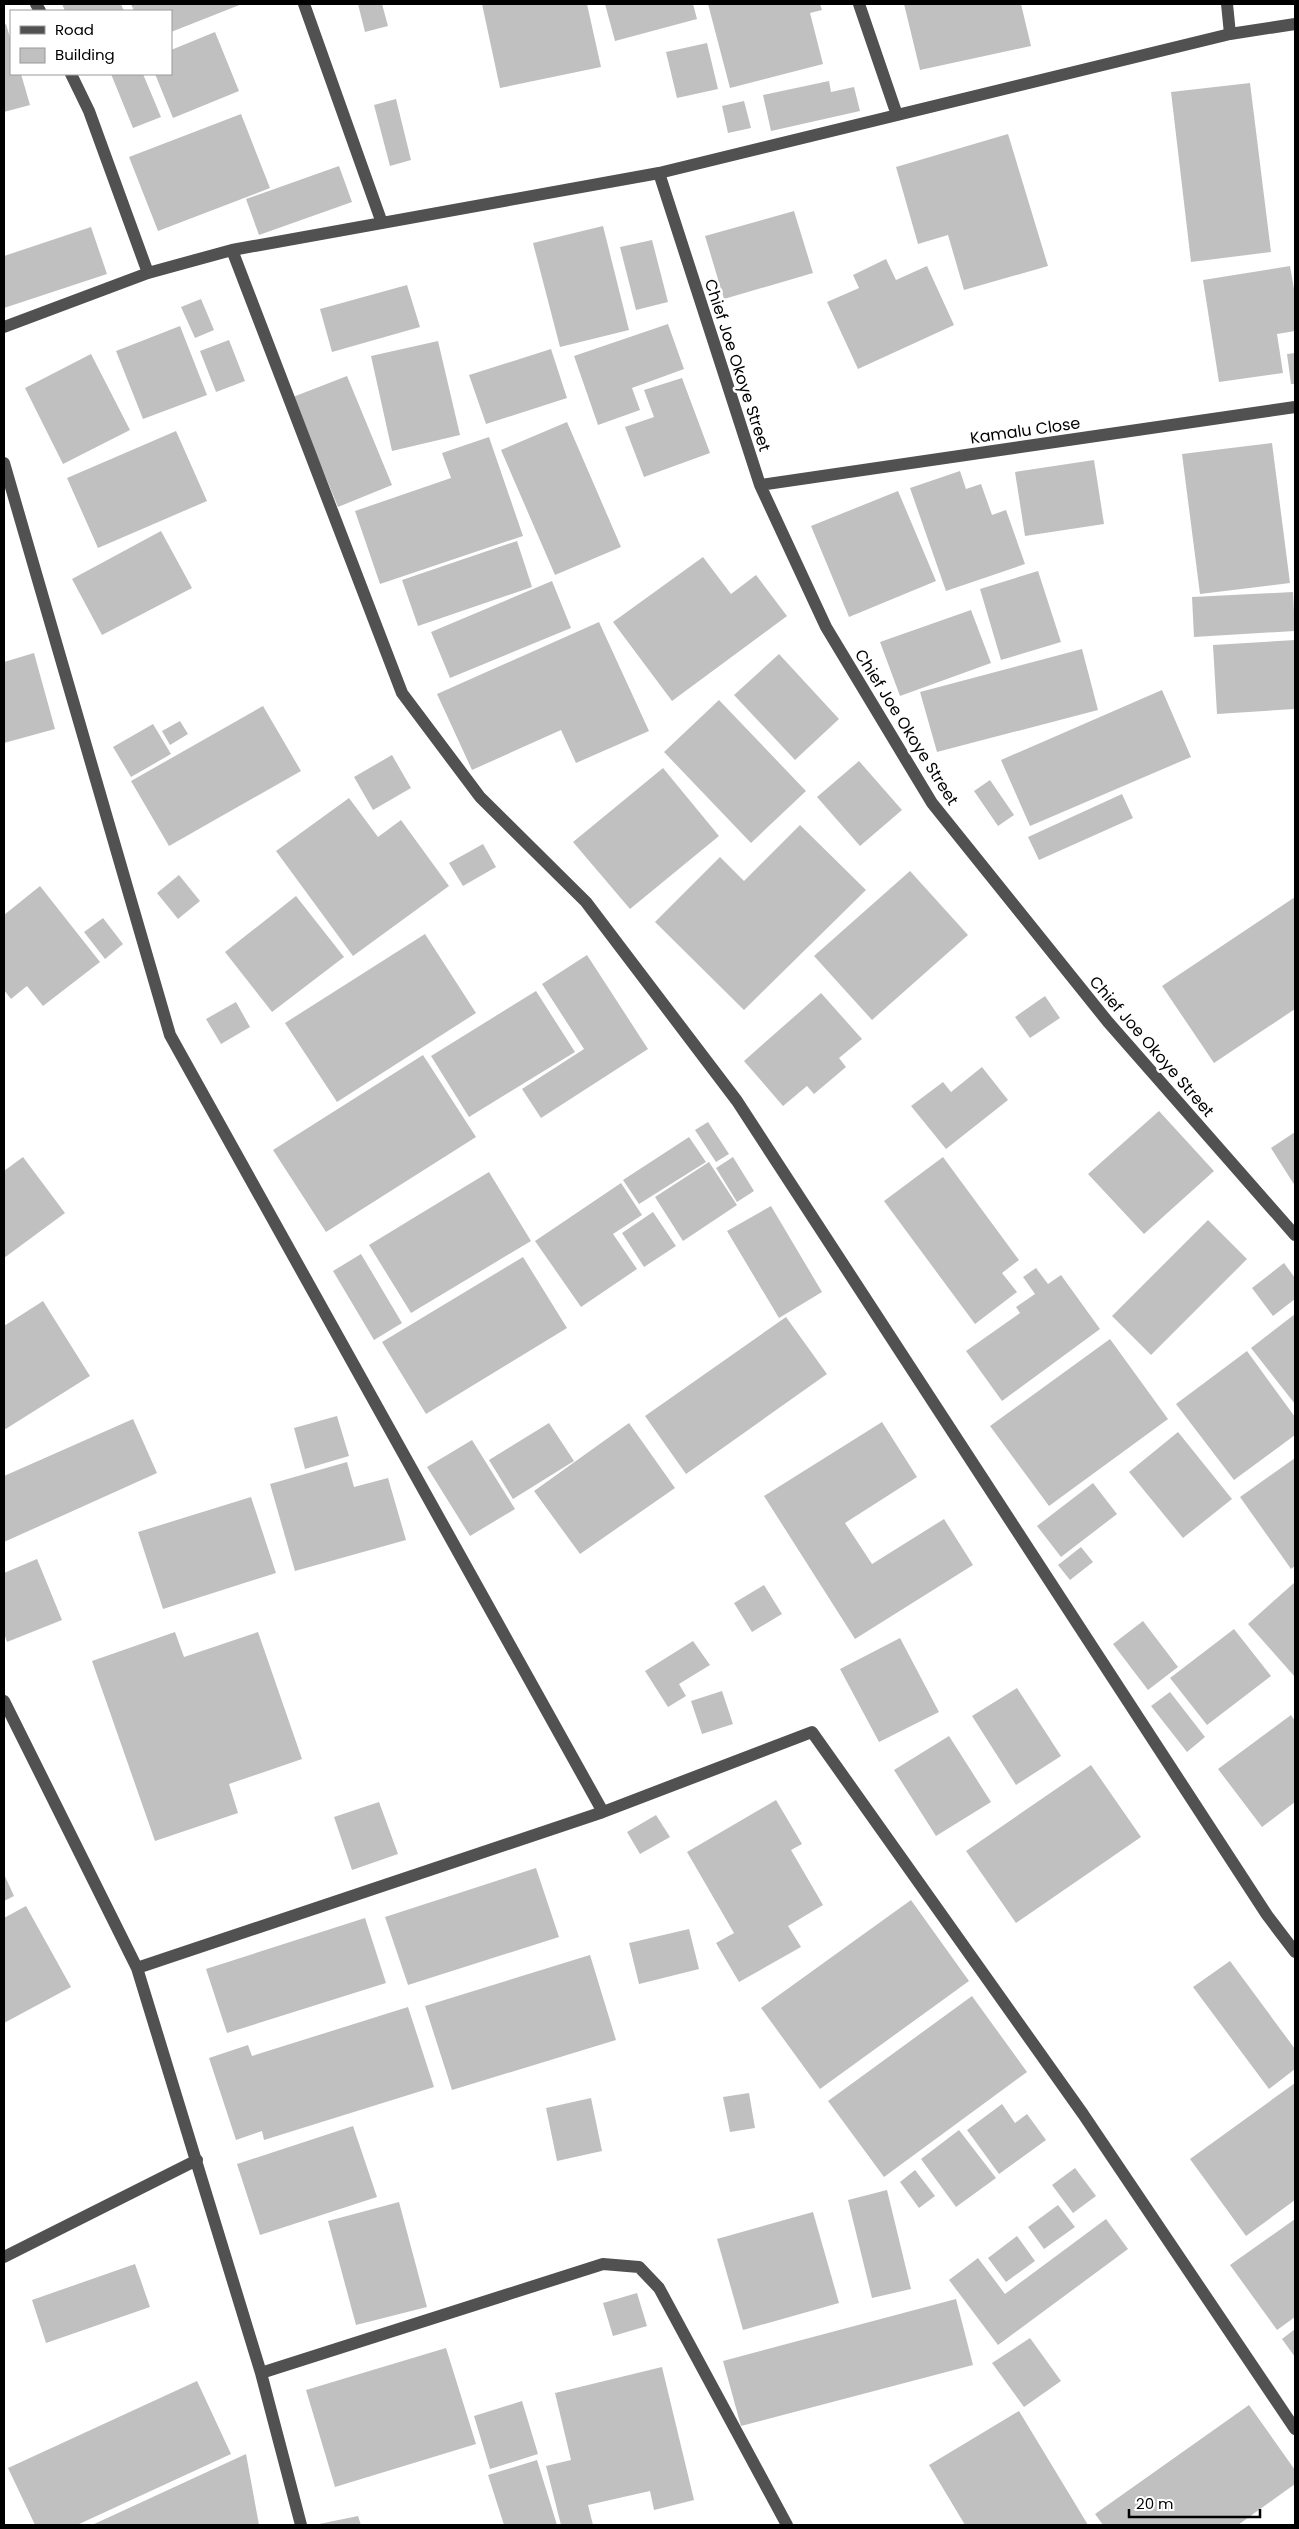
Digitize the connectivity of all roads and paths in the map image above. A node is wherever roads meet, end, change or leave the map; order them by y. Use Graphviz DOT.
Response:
graph roads {
  1 [pos="304,4"];
  2 [pos="859,4"];
  3 [pos="1226,4"];
  4 [pos="1295,24"];
  5 [pos="1230,34"];
  6 [pos="71,75"];
  7 [pos="897,115"];
  8 [pos="659,173"];
  9 [pos="382,224"];
  10 [pos="232,250"];
  11 [pos="148,273"];
  12 [pos="4,328"];
  13 [pos="1295,407"];
  14 [pos="4,463"];
  15 [pos="760,485"];
  16 [pos="1295,1235"];
  17 [pos="4,1701"];
  18 [pos="603,1812"];
  19 [pos="1295,1952"];
  20 [pos="137,1968"];
  21 [pos="197,2160"];
  22 [pos="4,2258"];
  23 [pos="262,2373"];
  24 [pos="1295,2429"];
  25 [pos="301,2525"];
  26 [pos="787,2525"];
  1 -- 9 [label="street"];
  2 -- 7 [label="street"];
  3 -- 5 [label="street"];
  4 -- 5 [label="street"];
  5 -- 7 [label="street"];
  6 -- 11 [label="street"];
  7 -- 8 [label="street"];
  8 -- 9 [label="street"];
  8 -- 15 [label="street, Chief Joe Okoye Street"];
  9 -- 10 [label="street"];
  10 -- 11 [label="street"];
  10 -- 19 [label="street"];
  11 -- 12 [label="street"];
  13 -- 15 [label="street, Kamalu Close"];
  14 -- 18 [label="street"];
  15 -- 16 [label="street, Chief Joe Okoye Street"];
  17 -- 20 [label="street"];
  18 -- 20 [label="street"];
  18 -- 24 [label="street"];
  20 -- 21 [label="street"];
  21 -- 22 [label="street"];
  21 -- 23 [label="street"];
  23 -- 25 [label="street"];
  23 -- 26 [label="street"];
}
